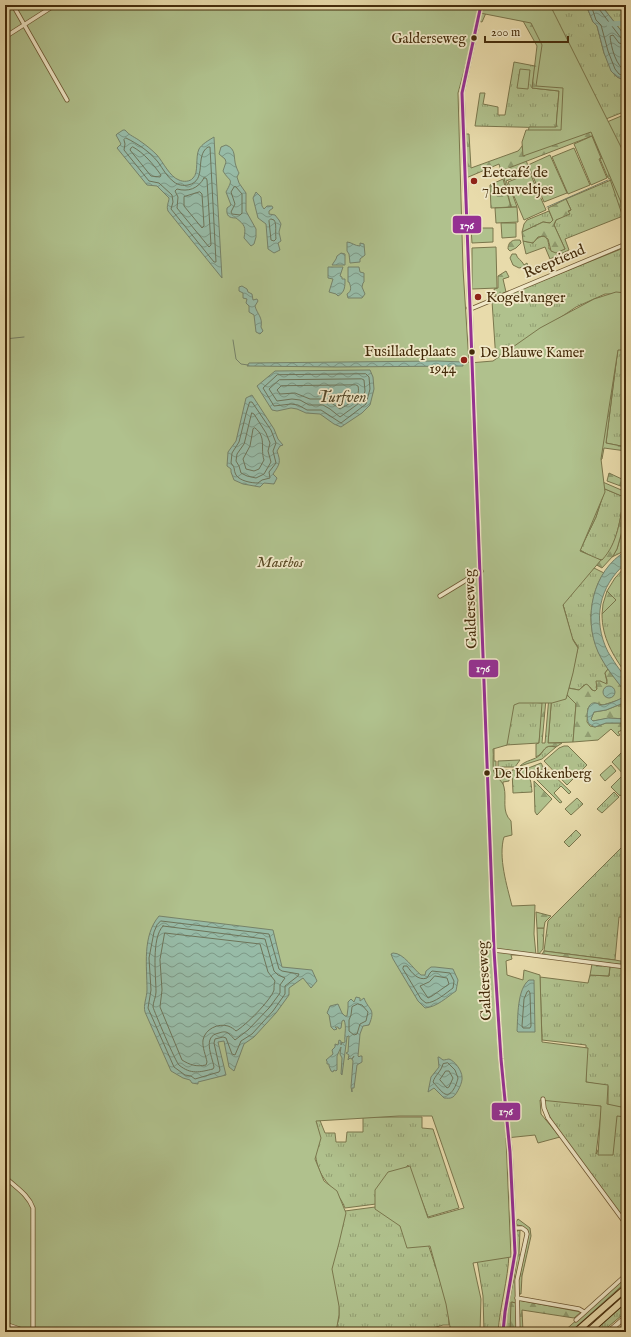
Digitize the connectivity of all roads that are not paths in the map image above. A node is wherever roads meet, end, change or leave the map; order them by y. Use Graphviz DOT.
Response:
graph roads {
  1 [pos="13,5"];
  2 [pos="55,5"];
  3 [pos="481,5"];
  4 [pos="24,24"];
  5 [pos="5,37"];
  6 [pos="67,100"];
  7 [pos="626,244"];
  8 [pos="469,308"];
  9 [pos="481,571"];
  10 [pos="440,596"];
  11 [pos="494,950"];
  12 [pos="626,967"];
  13 [pos="543,1099"];
  14 [pos="5,1177"];
  15 [pos="626,1224"];
  16 [pos="514,1228"];
  17 [pos="626,1275"];
  18 [pos="626,1288"];
  19 [pos="517,1298"];
  20 [pos="626,1298"];
  21 [pos="584,1312"];
  22 [pos="626,1319"];
  23 [pos="576,1320"];
  24 [pos="5,1324"];
  25 [pos="28,1332"];
  26 [pos="33,1332"];
  27 [pos="503,1332"];
  28 [pos="518,1332"];
  29 [pos="576,1332"];
  30 [pos="588,1332"];
  31 [pos="608,1332"];
  1 -- 4 [label="street"];
  2 -- 4 [label="street"];
  3 -- 8 [label="street, Galderseweg"];
  4 -- 5 [label="street"];
  4 -- 6 [label="street"];
  7 -- 8 [label="street, Reeptiend"];
  8 -- 9 [label="street, Galderseweg"];
  9 -- 10 [label="street"];
  9 -- 11 [label="street, Galderseweg"];
  11 -- 12 [label="street"];
  11 -- 16 [label="street, Galderseweg"];
  13 -- 15 [label="street"];
  14 -- 26 [label="street"];
  16 -- 19 [label="street"];
  16 -- 27 [label="street, Galderseweg"];
  17 -- 21 [label="street"];
  18 -- 29 [label="highway"];
  19 -- 21 [label="street"];
  19 -- 28 [label="street"];
  20 -- 30 [label="highway"];
  21 -- 23 [label="street"];
  22 -- 31 [label="street"];
  24 -- 25 [label="street"];
}
